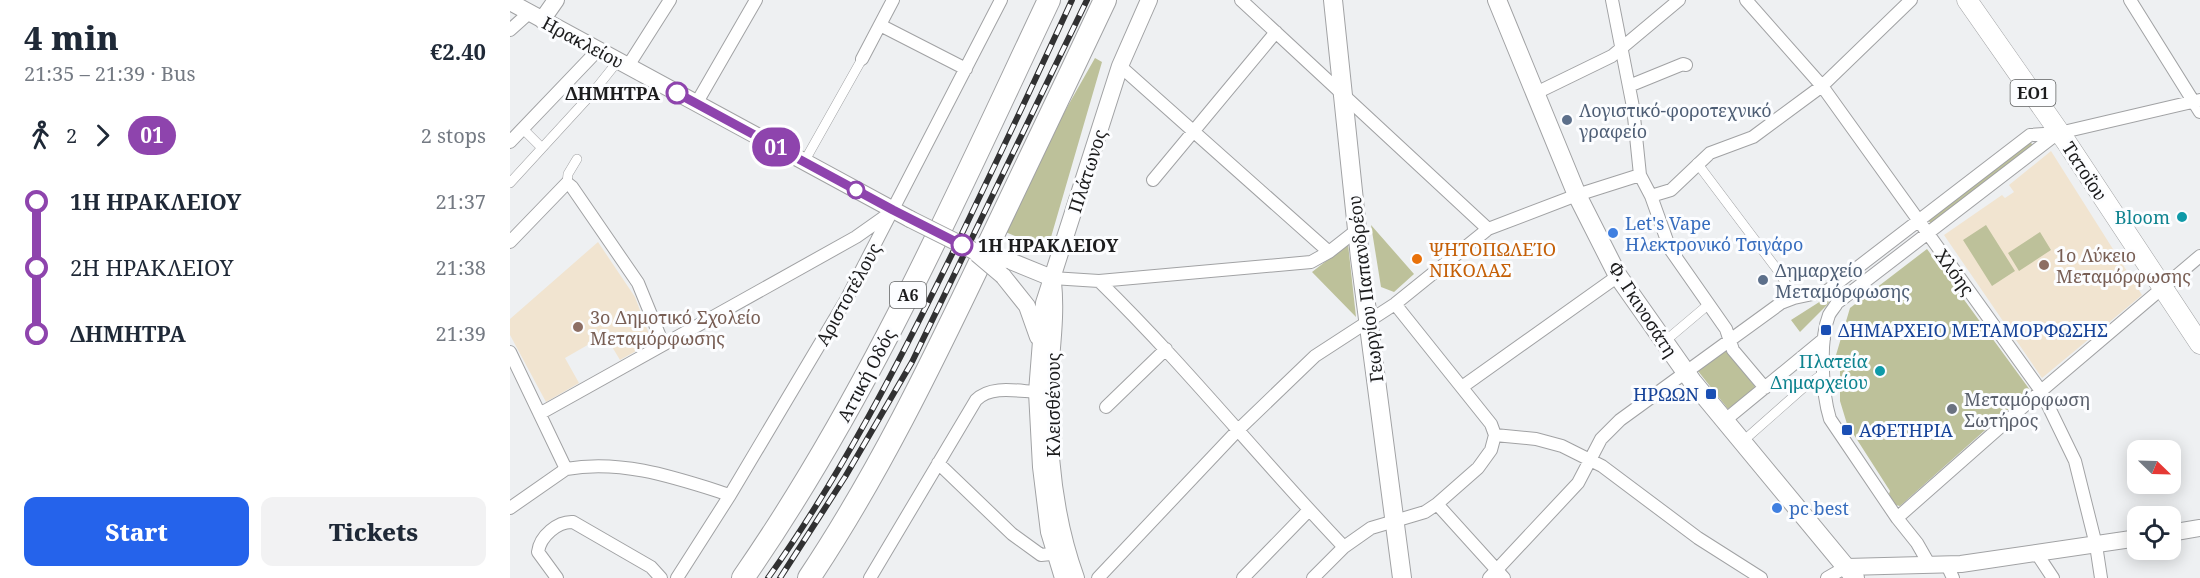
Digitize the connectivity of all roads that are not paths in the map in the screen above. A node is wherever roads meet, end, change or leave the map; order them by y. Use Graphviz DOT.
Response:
graph roads {
  1 [pos="556,0"];
  2 [pos="670,0"];
  3 [pos="756,0"];
  4 [pos="894,0"];
  5 [pos="1001,0"];
  6 [pos="1049,0"];
  7 [pos="1105,0"];
  8 [pos="1149,0"];
  9 [pos="1241,0"];
  10 [pos="1333,0"];
  11 [pos="1497,0"];
  12 [pos="1612,0"];
  13 [pos="1679,0"];
  14 [pos="1746,0"];
  15 [pos="1911,0"];
  16 [pos="1967,0"];
  17 [pos="2130,0"];
  18 [pos="510,2"];
  19 [pos="535,16"];
  20 [pos="880,25"];
  21 [pos="510,30"];
  22 [pos="1276,32"];
  23 [pos="1621,47"];
  24 [pos="598,50"];
  25 [pos="862,59"];
  26 [pos="623,64"];
  27 [pos="1686,65"];
  28 [pos="1120,66"];
  29 [pos="966,69"];
  30 [pos="1629,86"];
  31 [pos="1822,86"];
  32 [pos="594,91"];
  33 [pos="1536,93"];
  34 [pos="1344,96"];
  35 [pos="587,99"];
  36 [pos="696,104"];
  37 [pos="2198,104"];
  38 [pos="523,129"];
  39 [pos="1193,132"];
  40 [pos="2059,133"];
  41 [pos="510,142"];
  42 [pos="542,148"];
  43 [pos="577,159"];
  44 [pos="804,162"];
  45 [pos="1697,163"];
  46 [pos="1640,175"];
  47 [pos="1153,180"];
  48 [pos="510,183"];
  49 [pos="567,183"];
  50 [pos="1577,195"];
  51 [pos="1651,196"];
  52 [pos="893,210"];
  53 [pos="1918,220"];
  54 [pos="1488,229"];
  55 [pos="1357,230"];
  56 [pos="1928,234"];
  57 [pos="510,242"];
  58 [pos="974,251"];
  59 [pos="1329,252"];
  60 [pos="2200,256"];
  61 [pos="1618,276"];
  62 [pos="1052,278"];
  63 [pos="1099,280"];
  64 [pos="2161,287"];
  65 [pos="1827,291"];
  66 [pos="1794,298"];
  67 [pos="1837,303"];
  68 [pos="1395,304"];
  69 [pos="1709,304"];
  70 [pos="1368,321"];
  71 [pos="1824,339"];
  72 [pos="1730,340"];
  73 [pos="1664,342"];
  74 [pos="663,344"];
  75 [pos="2200,344"];
  76 [pos="1040,345"];
  77 [pos="1166,349"];
  78 [pos="510,352"];
  79 [pos="1685,372"];
  80 [pos="1824,373"];
  81 [pos="1462,387"];
  82 [pos="1764,388"];
  83 [pos="2040,391"];
  84 [pos="1036,392"];
  85 [pos="1106,407"];
  86 [pos="541,413"];
  87 [pos="1724,421"];
  88 [pos="1237,431"];
  89 [pos="1495,435"];
  90 [pos="1742,442"];
  91 [pos="1590,460"];
  92 [pos="938,463"];
  93 [pos="566,469"];
  94 [pos="730,495"];
  95 [pos="1437,504"];
  96 [pos="510,508"];
  97 [pos="1309,510"];
  98 [pos="1897,519"];
  99 [pos="1394,520"];
  100 [pos="2200,528"];
  101 [pos="2181,531"];
  102 [pos="2127,540"];
  103 [pos="2096,545"];
  104 [pos="1344,548"];
  105 [pos="1060,553"];
  106 [pos="2037,554"];
  107 [pos="1929,564"];
  108 [pos="1950,571"];
  109 [pos="1851,572"];
  110 [pos="1496,575"];
  111 [pos="557,578"];
  112 [pos="660,578"];
  113 [pos="677,578"];
  114 [pos="743,578"];
  115 [pos="809,578"];
  116 [pos="870,578"];
  117 [pos="1062,578"];
  118 [pos="1076,578"];
  119 [pos="1098,578"];
  120 [pos="1243,578"];
  121 [pos="1313,578"];
  122 [pos="1402,578"];
  123 [pos="1761,578"];
  124 [pos="1827,578"];
  125 [pos="2053,578"];
  126 [pos="2101,578"];
  1 -- 19 [label="street"];
  2 -- 26 [label="street"];
  3 -- 36 [label="street"];
  4 -- 20 [label="street"];
  5 -- 29 [label="street, Αριστοτέλους"];
  6 -- 114 [label="highway, Αττική Οδός / Α6"];
  7 -- 115 [label="highway"];
  8 -- 28 [label="street, Πλάτωνος"];
  9 -- 22 [label="street"];
  10 -- 34 [label="main road, Γεωργίου Παπανδρέου"];
  11 -- 33 [label="main road, Φ. Γκινοσάτη"];
  12 -- 23 [label="street"];
  13 -- 23 [label="street"];
  14 -- 31 [label="street, Χλόης"];
  15 -- 31 [label="street"];
  16 -- 40 [label="main road, Τατοΐου / ΕΟ1"];
  17 -- 37 [label="street"];
  18 -- 19 [label="street, Ηρακλείου"];
  19 -- 21 [label="street"];
  19 -- 24 [label="street, Ηρακλείου"];
  20 -- 25 [label="street"];
  20 -- 29 [label="street"];
  22 -- 34 [label="street"];
  22 -- 39 [label="street"];
  23 -- 30 [label="street"];
  23 -- 33 [label="street"];
  24 -- 26 [label="street, Ηρακλείου"];
  24 -- 38 [label="street"];
  25 -- 44 [label="street"];
  26 -- 32 [label="street"];
  26 -- 36 [label="street, Ηρακλείου"];
  27 -- 30 [label="street"];
  28 -- 39 [label="street"];
  28 -- 62 [label="street, Πλάτωνος"];
  29 -- 52 [label="street, Αριστοτέλους"];
  30 -- 46 [label="street"];
  31 -- 45 [label="street"];
  31 -- 53 [label="street, Χλόης"];
  33 -- 50 [label="main road, Φ. Γκινοσάτη"];
  34 -- 54 [label="street"];
  34 -- 55 [label="main road, Γεωργίου Παπανδρέου"];
  35 -- 42 [label="street"];
  36 -- 44 [label="street, Ηρακλείου"];
  37 -- 40 [label="street"];
  38 -- 41 [label="street"];
  38 -- 42 [label="street"];
  39 -- 47 [label="street"];
  39 -- 59 [label="street"];
  40 -- 53 [label="street"];
  40 -- 56 [label="street"];
  40 -- 64 [label="main road, Τατοΐου / ΕΟ1"];
  42 -- 48 [label="street"];
  43 -- 49 [label="street"];
  44 -- 52 [label="street, Ηρακλείου"];
  45 -- 51 [label="street"];
  45 -- 66 [label="street"];
  46 -- 50 [label="street"];
  46 -- 51 [label="street"];
  49 -- 57 [label="street"];
  49 -- 74 [label="street"];
  50 -- 54 [label="street"];
  50 -- 61 [label="main road, Φ. Γκινοσάτη"];
  51 -- 69 [label="street"];
  52 -- 58 [label="street, Ηρακλείου, bridge"];
  52 -- 74 [label="street"];
  52 -- 94 [label="street, Αριστοτέλους"];
  53 -- 56 [label="street, Χλόης"];
  53 -- 65 [label="street"];
  54 -- 68 [label="street"];
  55 -- 59 [label="street"];
  55 -- 70 [label="main road, Γεωργίου Παπανδρέου"];
  56 -- 67 [label="street"];
  56 -- 83 [label="street, Χλόης"];
  58 -- 62 [label="street, Ηρακλείου, bridge"];
  58 -- 76 [label="street, Ηρακλείου, bridge"];
  59 -- 63 [label="street"];
  60 -- 64 [label="street"];
  61 -- 73 [label="main road, Φ. Γκινοσάτη"];
  61 -- 81 [label="street"];
  62 -- 63 [label="street"];
  62 -- 76 [label="street, Πλάτωνος"];
  62 -- 105 [label="street, Κλεισθένους"];
  63 -- 77 [label="street"];
  64 -- 75 [label="main road, Τατοΐου / ΕΟ1"];
  64 -- 83 [label="street"];
  65 -- 66 [label="street"];
  65 -- 67 [label="street"];
  66 -- 72 [label="street"];
  67 -- 71 [label="street"];
  68 -- 70 [label="street"];
  68 -- 81 [label="street"];
  69 -- 72 [label="street"];
  69 -- 73 [label="street"];
  70 -- 88 [label="street"];
  70 -- 99 [label="main road, Γεωργίου Παπανδρέου"];
  71 -- 80 [label="street"];
  71 -- 82 [label="street"];
  72 -- 79 [label="street"];
  72 -- 82 [label="street"];
  73 -- 79 [label="main road, Φ. Γκινοσάτη"];
  74 -- 86 [label="street"];
  76 -- 84 [label="street, Κλεισθένους"];
  77 -- 85 [label="street"];
  77 -- 88 [label="street"];
  78 -- 86 [label="street"];
  79 -- 87 [label="main road, Φ. Γκινοσάτη"];
  79 -- 91 [label="street"];
  80 -- 90 [label="street"];
  80 -- 98 [label="street"];
  81 -- 89 [label="street"];
  82 -- 87 [label="street"];
  83 -- 98 [label="street"];
  83 -- 103 [label="street, Χλόης"];
  84 -- 92 [label="street"];
  84 -- 105 [label="street, Κλεισθένους"];
  86 -- 93 [label="street"];
  87 -- 90 [label="main road, Φ. Γκινοσάτη"];
  88 -- 97 [label="street"];
  88 -- 119 [label="street"];
  89 -- 91 [label="street"];
  89 -- 95 [label="street"];
  90 -- 109 [label="main road, Φ. Γκινοσάτη"];
  91 -- 110 [label="street"];
  91 -- 123 [label="street"];
  92 -- 105 [label="street"];
  92 -- 116 [label="street"];
  93 -- 94 [label="street"];
  93 -- 96 [label="street"];
  94 -- 113 [label="street, Αριστοτέλους"];
  95 -- 99 [label="street"];
  95 -- 110 [label="street"];
  97 -- 104 [label="street"];
  97 -- 120 [label="street"];
  98 -- 107 [label="street"];
  99 -- 104 [label="street"];
  99 -- 122 [label="main road, Γεωργίου Παπανδρέου"];
  100 -- 101 [label="street"];
  102 -- 103 [label="street"];
  103 -- 106 [label="street"];
  103 -- 126 [label="street, Χλόης"];
  104 -- 121 [label="street"];
  105 -- 117 [label="street, Κλεισθένους"];
  105 -- 118 [label="street, Κλεισθένους"];
  106 -- 108 [label="street"];
  106 -- 125 [label="street"];
  107 -- 108 [label="street"];
  107 -- 109 [label="street"];
  109 -- 124 [label="street"];
  111 -- 112 [label="street"];
}
